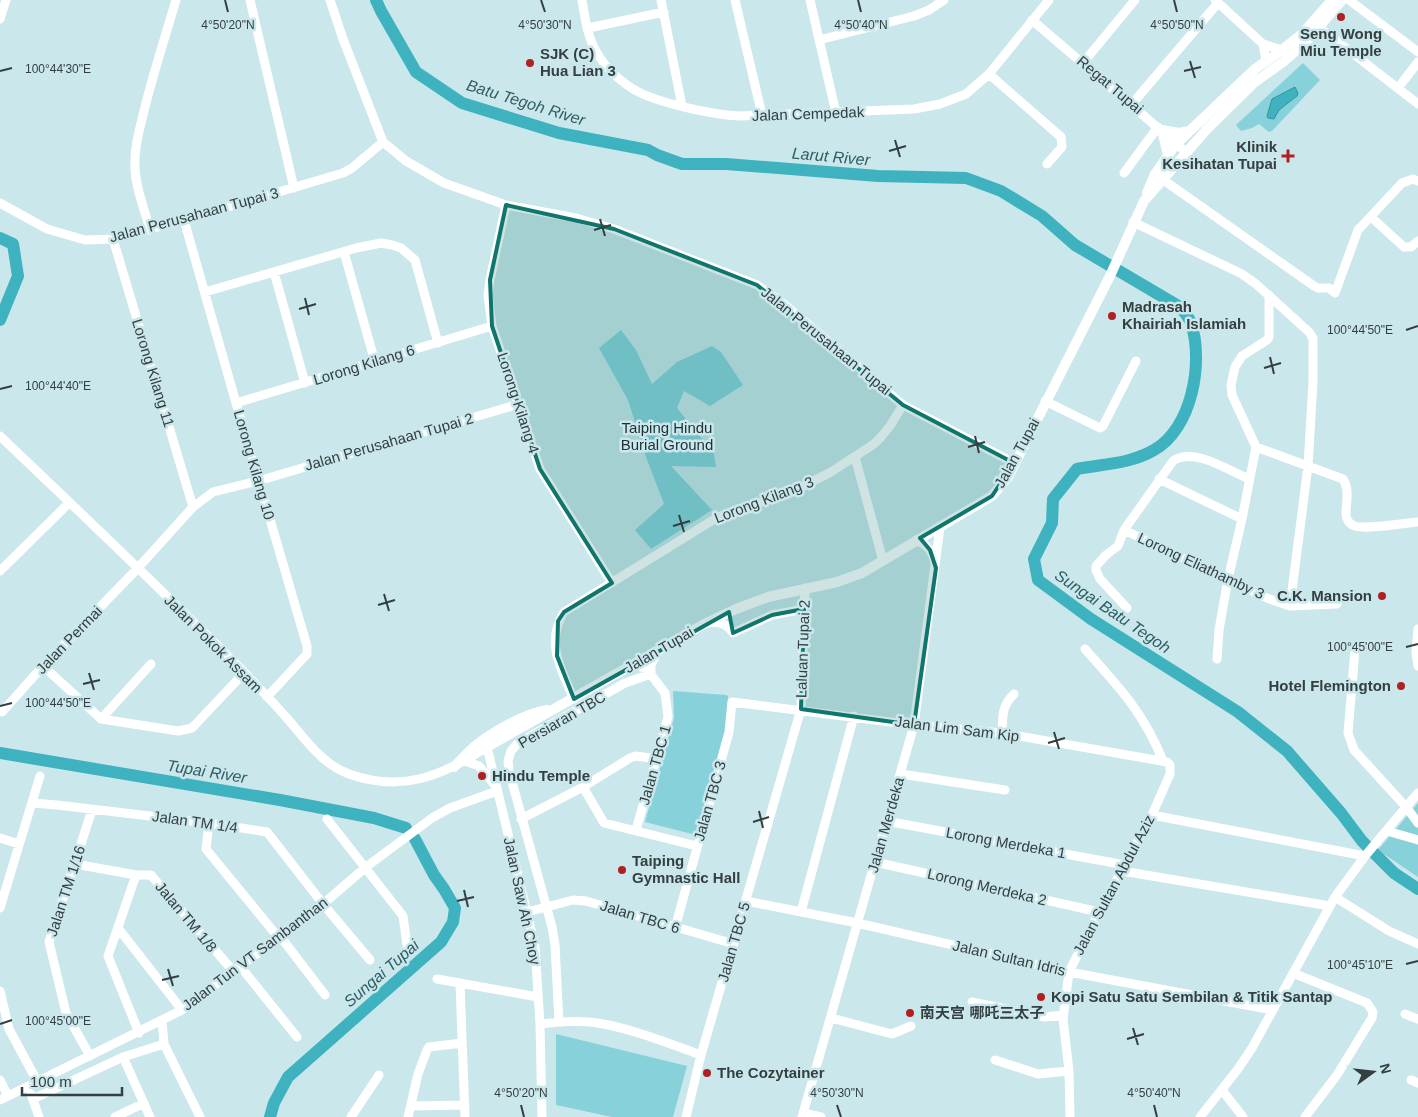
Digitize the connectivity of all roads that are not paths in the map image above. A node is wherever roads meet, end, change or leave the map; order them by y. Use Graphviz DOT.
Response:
graph roads {
  1 [pos="6,0"];
  2 [pos="176,0"];
  3 [pos="250,0"];
  4 [pos="330,0"];
  5 [pos="582,0"];
  6 [pos="661,0"];
  7 [pos="736,0"];
  8 [pos="810,0"];
  9 [pos="944,0"];
  10 [pos="1048,0"];
  11 [pos="1135,0"];
  12 [pos="1349,0"];
  13 [pos="1216,1"];
  14 [pos="1334,1"];
  15 [pos="664,12"];
  16 [pos="0,19"];
  17 [pos="1032,20"];
  18 [pos="588,28"];
  19 [pos="1320,28"];
  20 [pos="819,40"];
  21 [pos="1263,44"];
  22 [pos="1282,50"];
  23 [pos="1418,52"];
  24 [pos="1266,61"];
  25 [pos="1418,62"];
  26 [pos="1083,63"];
  27 [pos="988,74"];
  28 [pos="1398,88"];
  29 [pos="1132,104"];
  30 [pos="1418,104"];
  31 [pos="682,106"];
  32 [pos="836,113"];
  33 [pos="762,114"];
  34 [pos="1160,129"];
  35 [pos="1189,131"];
  36 [pos="383,142"];
  37 [pos="1176,144"];
  38 [pos="1186,152"];
  39 [pos="1168,154"];
  40 [pos="1047,164"];
  41 [pos="1124,172"];
  42 [pos="1162,179"];
  43 [pos="1418,180"];
  44 [pos="294,188"];
  45 [pos="1144,201"];
  46 [pos="0,203"];
  47 [pos="506,205"];
  48 [pos="1371,217"];
  49 [pos="184,220"];
  50 [pos="1133,222"];
  51 [pos="150,230"];
  52 [pos="113,238"];
  53 [pos="1418,240"];
  54 [pos="344,252"];
  55 [pos="274,272"];
  56 [pos="205,292"];
  57 [pos="1268,295"];
  58 [pos="492,326"];
  59 [pos="438,343"];
  60 [pos="1136,361"];
  61 [pos="375,362"];
  62 [pos="305,383"];
  63 [pos="1046,401"];
  64 [pos="236,403"];
  65 [pos="519,404"];
  66 [pos="903,405"];
  67 [pos="0,436"];
  68 [pos="1256,447"];
  69 [pos="855,457"];
  70 [pos="1014,463"];
  71 [pos="1308,466"];
  72 [pos="1249,479"];
  73 [pos="1159,480"];
  74 [pos="258,481"];
  75 [pos="69,503"];
  76 [pos="193,507"];
  77 [pos="1242,519"];
  78 [pos="1418,522"];
  79 [pos="940,527"];
  80 [pos="1124,530"];
  81 [pos="916,540"];
  82 [pos="883,561"];
  83 [pos="936,568"];
  84 [pos="137,569"];
  85 [pos="0,572"];
  86 [pos="1228,579"];
  87 [pos="612,583"];
  88 [pos="805,588"];
  89 [pos="1337,604"];
  90 [pos="1290,606"];
  91 [pos="1127,608"];
  92 [pos="736,609"];
  93 [pos="804,609"];
  94 [pos="706,623"];
  95 [pos="1418,629"];
  96 [pos="731,630"];
  97 [pos="1085,649"];
  98 [pos="658,650"];
  99 [pos="1355,650"];
  100 [pos="1217,659"];
  101 [pos="150,664"];
  102 [pos="633,665"];
  103 [pos="43,666"];
  104 [pos="1418,666"];
  105 [pos="244,673"];
  106 [pos="651,674"];
  107 [pos="1014,694"];
  108 [pos="267,697"];
  109 [pos="574,699"];
  110 [pos="732,702"];
  111 [pos="560,707"];
  112 [pos="801,709"];
  113 [pos="2,712"];
  114 [pos="854,716"];
  115 [pos="101,719"];
  116 [pos="914,725"];
  117 [pos="1002,733"];
  118 [pos="487,747"];
  119 [pos="657,759"];
  120 [pos="1163,760"];
  121 [pos="465,761"];
  122 [pos="454,767"];
  123 [pos="901,774"];
  124 [pos="40,776"];
  125 [pos="583,787"];
  126 [pos="497,788"];
  127 [pos="1005,790"];
  128 [pos="1418,793"];
  129 [pos="32,803"];
  130 [pos="1407,808"];
  131 [pos="92,810"];
  132 [pos="1152,815"];
  133 [pos="327,819"];
  134 [pos="521,819"];
  135 [pos="886,821"];
  136 [pos="209,823"];
  137 [pos="1418,823"];
  138 [pos="636,830"];
  139 [pos="1388,830"];
  140 [pos="0,838"];
  141 [pos="1418,840"];
  142 [pos="19,844"];
  143 [pos="696,846"];
  144 [pos="1369,851"];
  145 [pos="875,862"];
  146 [pos="75,864"];
  147 [pos="366,867"];
  148 [pos="1123,868"];
  149 [pos="136,875"];
  150 [pos="746,901"];
  151 [pos="1332,901"];
  152 [pos="323,904"];
  153 [pos="546,907"];
  154 [pos="0,908"];
  155 [pos="527,912"];
  156 [pos="801,912"];
  157 [pos="1099,912"];
  158 [pos="857,923"];
  159 [pos="118,928"];
  160 [pos="675,928"];
  161 [pos="279,937"];
  162 [pos="734,944"];
  163 [pos="1418,944"];
  164 [pos="408,952"];
  165 [pos="370,960"];
  166 [pos="236,969"];
  167 [pos="1069,972"];
  168 [pos="1293,973"];
  169 [pos="437,979"];
  170 [pos="460,984"];
  171 [pos="0,991"];
  172 [pos="325,995"];
  173 [pos="538,997"];
  174 [pos="972,1002"];
  175 [pos="182,1010"];
  176 [pos="1273,1010"];
  177 [pos="1405,1014"];
  178 [pos="1063,1015"];
  179 [pos="831,1018"];
  180 [pos="1418,1019"];
  181 [pos="162,1021"];
  182 [pos="559,1022"];
  183 [pos="540,1024"];
  184 [pos="911,1026"];
  185 [pos="138,1033"];
  186 [pos="297,1037"];
  187 [pos="462,1043"];
  188 [pos="164,1044"];
  189 [pos="701,1055"];
  190 [pos="90,1056"];
  191 [pos="123,1057"];
  192 [pos="995,1060"];
  193 [pos="1069,1071"];
  194 [pos="379,1075"];
  195 [pos="0,1080"];
  196 [pos="37,1082"];
  197 [pos="28,1086"];
  198 [pos="1222,1090"];
  199 [pos="4,1098"];
  200 [pos="33,1099"];
  201 [pos="144,1103"];
  202 [pos="465,1105"];
  203 [pos="411,1106"];
  204 [pos="803,1115"];
  205 [pos="40,1117"];
  206 [pos="115,1117"];
  207 [pos="150,1117"];
  208 [pos="200,1117"];
  209 [pos="352,1117"];
  210 [pos="408,1117"];
  211 [pos="465,1117"];
  212 [pos="542,1117"];
  213 [pos="686,1117"];
  214 [pos="821,1117"];
  215 [pos="1070,1117"];
  216 [pos="1200,1117"];
  217 [pos="1243,1117"];
  218 [pos="1305,1117"];
  1 -- 16 [label="street"];
  2 -- 51 [label="street"];
  3 -- 44 [label="street"];
  4 -- 36 [label="street, Jalan Perusahaan Tupai"];
  5 -- 18 [label="street, Jalan Cempedak"];
  6 -- 15 [label="street"];
  7 -- 33 [label="street"];
  8 -- 20 [label="street"];
  9 -- 20 [label="street"];
  10 -- 17 [label="street, Jalan Cempedak"];
  11 -- 26 [label="street"];
  12 -- 23 [label="street"];
  13 -- 21 [label="street"];
  13 -- 29 [label="street"];
  14 -- 19 [label="main road, Jalan Tupai"];
  14 -- 22 [label="main road"];
  15 -- 18 [label="street"];
  15 -- 31 [label="street"];
  17 -- 26 [label="street, Regat Tupai"];
  17 -- 27 [label="street, Jalan Cempedak"];
  18 -- 31 [label="street, Jalan Cempedak"];
  19 -- 28 [label="street"];
  19 -- 38 [label="main road, Jalan Tupai"];
  20 -- 32 [label="street"];
  21 -- 22 [label="street"];
  21 -- 24 [label="street"];
  22 -- 24 [label="main road"];
  24 -- 35 [label="main road"];
  25 -- 28 [label="street"];
  26 -- 29 [label="street, Regat Tupai"];
  27 -- 32 [label="street, Jalan Cempedak"];
  27 -- 40 [label="street"];
  28 -- 30 [label="street"];
  29 -- 34 [label="street, Regat Tupai"];
  31 -- 33 [label="street, Jalan Cempedak"];
  32 -- 33 [label="street, Jalan Cempedak"];
  34 -- 35 [label="main road"];
  34 -- 37 [label="street, Regat Tupai"];
  34 -- 39 [label="main road"];
  34 -- 41 [label="street"];
  35 -- 37 [label="main road"];
  36 -- 44 [label="street, Jalan Perusahaan Tupai 3"];
  36 -- 47 [label="street, Jalan Perusahaan Tupai"];
  37 -- 38 [label="street, Regat Tupai"];
  37 -- 39 [label="main road"];
  38 -- 42 [label="main road, Jalan Tupai"];
  39 -- 45 [label="main road"];
  42 -- 45 [label="main road, Jalan Tupai"];
  42 -- 48 [label="street"];
  43 -- 48 [label="street"];
  44 -- 49 [label="street, Jalan Perusahaan Tupai 3"];
  45 -- 50 [label="main road, Jalan Tupai"];
  46 -- 52 [label="street, Jalan Perusahaan Tupai 3"];
  47 -- 58 [label="street, Lorong Kilang 4"];
  47 -- 66 [label="street, Jalan Perusahaan Tupai"];
  48 -- 53 [label="street"];
  49 -- 51 [label="street, Jalan Perusahaan Tupai 3"];
  49 -- 56 [label="street, Lorong Kilang 10"];
  50 -- 57 [label="street"];
  50 -- 63 [label="main road, Jalan Tupai"];
  51 -- 52 [label="street, Jalan Perusahaan Tupai 3"];
  52 -- 76 [label="street, Lorong Kilang 11"];
  54 -- 55 [label="street"];
  54 -- 59 [label="street"];
  54 -- 61 [label="street"];
  55 -- 56 [label="street"];
  55 -- 62 [label="street"];
  56 -- 64 [label="street, Lorong Kilang 10"];
  57 -- 68 [label="street"];
  57 -- 71 [label="street"];
  58 -- 59 [label="street, Lorong Kilang 6"];
  58 -- 65 [label="street, Lorong Kilang 4"];
  59 -- 61 [label="street, Lorong Kilang 6"];
  60 -- 63 [label="street"];
  61 -- 62 [label="street, Lorong Kilang 6"];
  62 -- 64 [label="street, Lorong Kilang 6"];
  63 -- 70 [label="main road, Jalan Tupai"];
  64 -- 74 [label="street, Lorong Kilang 10"];
  65 -- 74 [label="street, Jalan Perusahaan Tupai 2"];
  65 -- 87 [label="street, Lorong Kilang 4"];
  66 -- 69 [label="street, Lorong Kilang 3"];
  66 -- 70 [label="street, Jalan Perusahaan Tupai"];
  67 -- 75 [label="street, Jalan Pokok Assam"];
  68 -- 71 [label="street"];
  68 -- 72 [label="street"];
  69 -- 82 [label="street"];
  69 -- 87 [label="street, Lorong Kilang 3"];
  70 -- 79 [label="main road, Jalan Tupai"];
  71 -- 78 [label="street"];
  71 -- 90 [label="street"];
  72 -- 73 [label="street"];
  72 -- 77 [label="street"];
  73 -- 77 [label="street"];
  73 -- 80 [label="street"];
  74 -- 76 [label="street, Jalan Perusahaan Tupai 2"];
  74 -- 108 [label="street, Lorong Kilang 10"];
  75 -- 84 [label="street, Jalan Pokok Assam"];
  75 -- 85 [label="street"];
  76 -- 84 [label="street, Jalan Permai"];
  77 -- 86 [label="street"];
  79 -- 81 [label="main road, Jalan Tupai"];
  79 -- 83 [label="street, Jalan Merdeka"];
  80 -- 86 [label="street, Lorong Eliathamby 3"];
  80 -- 91 [label="street"];
  81 -- 82 [label="main road, Jalan Tupai"];
  81 -- 83 [label="street"];
  82 -- 88 [label="main road, Jalan Tupai"];
  83 -- 116 [label="street, Jalan Merdeka"];
  84 -- 103 [label="street, Jalan Permai"];
  84 -- 105 [label="street, Jalan Pokok Assam"];
  86 -- 90 [label="street, Lorong Eliathamby 3"];
  86 -- 100 [label="street"];
  87 -- 109 [label="street, Lorong Kilang 3"];
  88 -- 92 [label="main road, Jalan Tupai"];
  88 -- 93 [label="street, Laluan Tupai 2"];
  89 -- 90 [label="street, Lorong Eliathamby 3"];
  92 -- 94 [label="main road, Jalan Tupai"];
  92 -- 96 [label="street"];
  93 -- 96 [label="street"];
  93 -- 112 [label="street, Laluan Tupai 2"];
  94 -- 96 [label="street"];
  94 -- 98 [label="main road, Jalan Tupai"];
  95 -- 104 [label="street"];
  97 -- 120 [label="street"];
  98 -- 102 [label="main road, Jalan Tupai"];
  98 -- 106 [label="street"];
  99 -- 130 [label="street"];
  101 -- 115 [label="street"];
  102 -- 106 [label="street"];
  102 -- 109 [label="main road, Jalan Tupai"];
  103 -- 113 [label="street, Jalan Permai"];
  103 -- 115 [label="street"];
  105 -- 108 [label="street, Jalan Pokok Assam"];
  105 -- 115 [label="street"];
  106 -- 119 [label="street, Jalan TBC 1"];
  106 -- 134 [label="street, Persiaran TBC"];
  107 -- 117 [label="street"];
  108 -- 122 [label="street, Jalan Pokok Assam"];
  109 -- 111 [label="main road, Jalan Tupai"];
  110 -- 112 [label="street, Jalan Lim Sam Kip"];
  110 -- 143 [label="street, Jalan TBC 3"];
  111 -- 118 [label="main road, Jalan Tupai"];
  111 -- 122 [label="main road"];
  112 -- 114 [label="street, Jalan Lim Sam Kip"];
  112 -- 150 [label="street, Jalan TBC 5"];
  114 -- 116 [label="street, Jalan Lim Sam Kip"];
  114 -- 156 [label="street"];
  116 -- 117 [label="street, Jalan Lim Sam Kip"];
  116 -- 123 [label="street, Jalan Merdeka"];
  117 -- 120 [label="street, Jalan Lim Sam Kip"];
  118 -- 121 [label="street, Jalan Tupai"];
  118 -- 126 [label="street, Jalan Saw Ah Choy"];
  119 -- 125 [label="street"];
  119 -- 138 [label="street, Jalan TBC 1"];
  120 -- 132 [label="street, Jalan Sultan Abdul Aziz"];
  121 -- 122 [label="street, Jalan Tupai"];
  121 -- 126 [label="street"];
  123 -- 127 [label="street"];
  123 -- 135 [label="street, Jalan Merdeka"];
  124 -- 129 [label="street"];
  125 -- 134 [label="street"];
  125 -- 138 [label="street"];
  126 -- 147 [label="street, Jalan Tun VT Sambanthan"];
  126 -- 155 [label="street, Jalan Saw Ah Choy"];
  128 -- 130 [label="street"];
  129 -- 131 [label="street, Jalan TM 1/4"];
  129 -- 142 [label="street"];
  130 -- 137 [label="street"];
  130 -- 139 [label="street"];
  131 -- 136 [label="street, Jalan TM 1/4"];
  131 -- 146 [label="street, Jalan TM 1/16"];
  132 -- 144 [label="street"];
  132 -- 148 [label="street, Jalan Sultan Abdul Aziz"];
  133 -- 147 [label="street"];
  134 -- 153 [label="street, Persiaran TBC"];
  135 -- 145 [label="street, Jalan Merdeka"];
  135 -- 148 [label="street, Lorong Merdeka 1"];
  136 -- 152 [label="street, Jalan TM 1/4"];
  136 -- 161 [label="street"];
  138 -- 143 [label="street"];
  139 -- 141 [label="street"];
  139 -- 144 [label="street"];
  140 -- 142 [label="street"];
  142 -- 154 [label="street"];
  143 -- 160 [label="street, Jalan TBC 3"];
  144 -- 151 [label="street"];
  145 -- 157 [label="street, Lorong Merdeka 2"];
  145 -- 158 [label="street, Jalan Merdeka"];
  146 -- 149 [label="street, Jalan TM 1/8"];
  146 -- 190 [label="street, Jalan TM 1/16"];
  147 -- 152 [label="street, Jalan Tun VT Sambanthan"];
  147 -- 164 [label="street"];
  148 -- 151 [label="street"];
  148 -- 157 [label="street, Jalan Sultan Abdul Aziz"];
  149 -- 159 [label="street"];
  149 -- 166 [label="street, Jalan TM 1/8"];
  150 -- 156 [label="street, Jalan Sultan Idris"];
  150 -- 162 [label="street, Jalan TBC 5"];
  151 -- 163 [label="street"];
  151 -- 168 [label="street"];
  152 -- 161 [label="street, Jalan Tun VT Sambanthan"];
  152 -- 165 [label="street, Jalan TM 1/4"];
  153 -- 155 [label="street, Jalan TBC 6"];
  153 -- 160 [label="street, Jalan TBC 6"];
  153 -- 182 [label="street, Persiaran TBC"];
  155 -- 173 [label="street, Jalan Saw Ah Choy"];
  156 -- 158 [label="street, Jalan Sultan Idris"];
  157 -- 167 [label="street, Jalan Sultan Abdul Aziz"];
  158 -- 167 [label="street, Jalan Sultan Idris"];
  158 -- 179 [label="street, Jalan Merdeka"];
  159 -- 175 [label="street"];
  159 -- 185 [label="street"];
  160 -- 162 [label="street, Jalan TBC 6"];
  161 -- 166 [label="street, Jalan Tun VT Sambanthan"];
  161 -- 172 [label="street"];
  162 -- 189 [label="street, Jalan TBC 5"];
  166 -- 175 [label="street, Jalan Tun VT Sambanthan"];
  166 -- 186 [label="street, Jalan TM 1/8"];
  167 -- 176 [label="street, Jalan Sultan Idris"];
  167 -- 178 [label="street, Jalan Sultan Abdul Aziz"];
  168 -- 176 [label="street"];
  168 -- 218 [label="street"];
  169 -- 170 [label="street"];
  170 -- 173 [label="street"];
  170 -- 187 [label="street"];
  171 -- 196 [label="street"];
  173 -- 183 [label="street, Jalan Saw Ah Choy"];
  174 -- 178 [label="street"];
  175 -- 181 [label="street, Jalan Tun VT Sambanthan"];
  176 -- 198 [label="street"];
  177 -- 180 [label="street"];
  178 -- 193 [label="street, Jalan Sultan Abdul Aziz"];
  179 -- 184 [label="street"];
  179 -- 204 [label="street, Jalan Merdeka"];
  181 -- 185 [label="street, Jalan Tun VT Sambanthan"];
  181 -- 188 [label="street"];
  182 -- 183 [label="street"];
  182 -- 189 [label="street"];
  183 -- 212 [label="street, Jalan Saw Ah Choy"];
  185 -- 190 [label="street, Jalan Tun VT Sambanthan"];
  187 -- 202 [label="street"];
  187 -- 203 [label="street"];
  188 -- 191 [label="street"];
  188 -- 208 [label="street"];
  189 -- 213 [label="street, Jalan TBC 5"];
  190 -- 196 [label="street, Jalan Tun VT Sambanthan"];
  191 -- 200 [label="street"];
  191 -- 201 [label="street"];
  192 -- 193 [label="street"];
  193 -- 215 [label="street, Jalan Sultan Abdul Aziz"];
  194 -- 209 [label="street"];
  195 -- 199 [label="street"];
  196 -- 197 [label="street, Jalan Tun VT Sambanthan"];
  197 -- 199 [label="street, Jalan Tun VT Sambanthan"];
  197 -- 200 [label="street"];
  198 -- 216 [label="street"];
  198 -- 217 [label="street"];
  200 -- 205 [label="street"];
  201 -- 206 [label="street"];
  201 -- 207 [label="street"];
  202 -- 203 [label="street"];
  202 -- 211 [label="street"];
  203 -- 210 [label="street"];
  204 -- 214 [label="street"];
}
